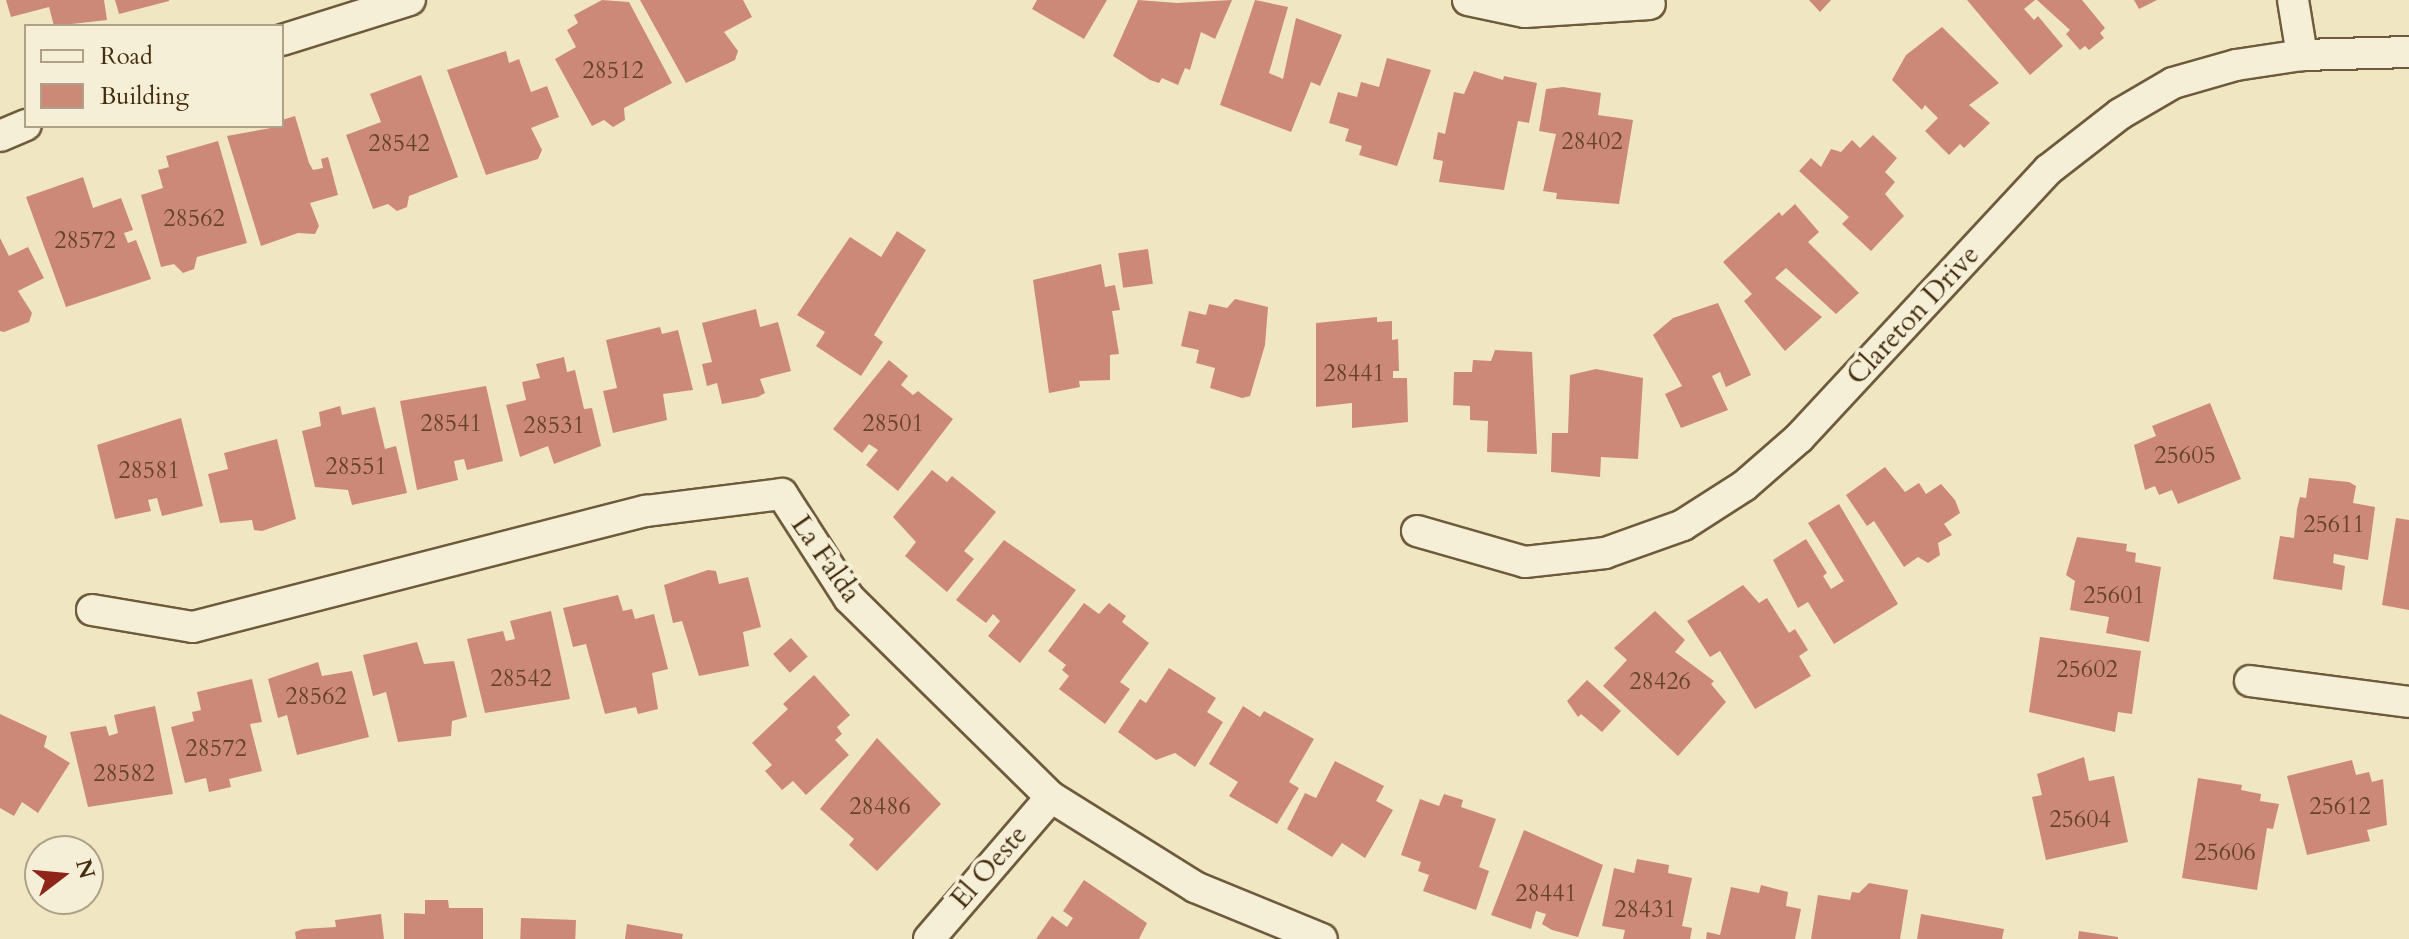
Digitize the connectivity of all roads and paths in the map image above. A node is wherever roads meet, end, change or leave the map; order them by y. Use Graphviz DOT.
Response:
graph roads {
  1 [pos="410,0"];
  2 [pos="1468,0"];
  3 [pos="2293,0"];
  4 [pos="1650,4"];
  5 [pos="284,39"];
  6 [pos="2409,52"];
  7 [pos="2302,55"];
  8 [pos="24,126"];
  9 [pos="0,136"];
  10 [pos="1417,531"];
  11 [pos="92,610"];
  12 [pos="2250,681"];
  13 [pos="2409,702"];
  14 [pos="1051,797"];
  15 [pos="929,939"];
  16 [pos="1322,939"];
  1 -- 5 [label="street"];
  2 -- 4 [label="street"];
  3 -- 7 [label="street"];
  6 -- 7 [label="street, Clareton Drive"];
  7 -- 10 [label="street, Clareton Drive"];
  8 -- 9 [label="street"];
  11 -- 14 [label="street, La Falda"];
  12 -- 13 [label="street"];
  14 -- 15 [label="street, El Oeste"];
  14 -- 16 [label="street, La Falda"];
}
